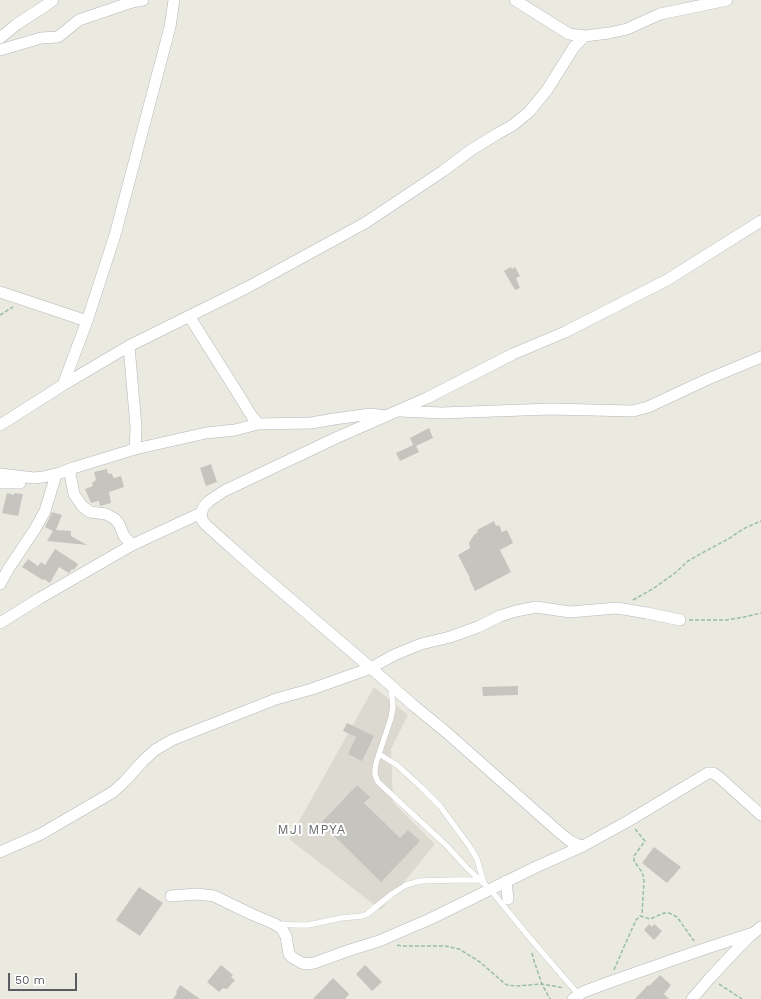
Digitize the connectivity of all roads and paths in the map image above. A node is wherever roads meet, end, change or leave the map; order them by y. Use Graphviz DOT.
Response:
graph roads {
  1 [pos="53,0"];
  2 [pos="143,0"];
  3 [pos="174,0"];
  4 [pos="515,0"];
  5 [pos="727,0"];
  6 [pos="585,36"];
  7 [pos="0,38"];
  8 [pos="0,50"];
  9 [pos="761,221"];
  10 [pos="0,292"];
  11 [pos="189,316"];
  12 [pos="87,321"];
  13 [pos="129,346"];
  14 [pos="761,357"];
  15 [pos="62,385"];
  16 [pos="398,411"];
  17 [pos="386,416"];
  18 [pos="258,424"];
  19 [pos="0,425"];
  20 [pos="135,449"];
  21 [pos="87,464"];
  22 [pos="70,473"];
  23 [pos="0,474"];
  24 [pos="56,478"];
  25 [pos="0,483"];
  26 [pos="201,513"];
  27 [pos="761,521"];
  28 [pos="132,544"];
  29 [pos="0,584"];
  30 [pos="617,608"];
  31 [pos="761,613"];
  32 [pos="680,620"];
  33 [pos="0,623"];
  34 [pos="371,668"];
  35 [pos="390,686"];
  36 [pos="379,754"];
  37 [pos="761,815"];
  38 [pos="630,820"];
  39 [pos="560,833"];
  40 [pos="584,846"];
  41 [pos="0,852"];
  42 [pos="563,854"];
  43 [pos="506,882"];
  44 [pos="485,884"];
  45 [pos="171,896"];
  46 [pos="508,899"];
  47 [pos="642,916"];
  48 [pos="275,924"];
  49 [pos="757,930"];
  50 [pos="529,937"];
  51 [pos="395,944"];
  52 [pos="701,950"];
  53 [pos="710,978"];
  54 [pos="610,982"];
  55 [pos="542,984"];
  56 [pos="577,996"];
  57 [pos="740,997"];
  58 [pos="550,999"];
  59 [pos="692,999"];
  60 [pos="737,999"];
  61 [pos="742,999"];
  1 -- 7 [label="street"];
  2 -- 8 [label="street"];
  3 -- 12 [label="street"];
  4 -- 6 [label="street"];
  5 -- 6 [label="street"];
  6 -- 11 [label="street"];
  9 -- 16 [label="street"];
  10 -- 12 [label="street"];
  11 -- 13 [label="street"];
  11 -- 18 [label="street"];
  12 -- 15 [label="street"];
  13 -- 15 [label="street"];
  13 -- 20 [label="street"];
  14 -- 16 [label="street"];
  15 -- 19 [label="street"];
  16 -- 17 [label="street"];
  17 -- 18 [label="street"];
  17 -- 26 [label="street"];
  18 -- 20 [label="street"];
  20 -- 21 [label="street"];
  21 -- 22 [label="street"];
  21 -- 23 [label="street"];
  22 -- 24 [label="street"];
  22 -- 28 [label="street"];
  24 -- 25 [label="street"];
  24 -- 29 [label="street"];
  26 -- 28 [label="street"];
  26 -- 34 [label="street"];
  27 -- 30 [label="path"];
  28 -- 33 [label="street"];
  30 -- 32 [label="street"];
  30 -- 34 [label="street"];
  31 -- 32 [label="path"];
  34 -- 35 [label="street"];
  34 -- 41 [label="street"];
  35 -- 36 [label="lane"];
  35 -- 39 [label="street"];
  36 -- 44 [label="lane"];
  36 -- 44 [label="lane"];
  37 -- 38 [label="street"];
  38 -- 40 [label="street"];
  38 -- 47 [label="path"];
  39 -- 40 [label="street"];
  39 -- 42 [label="street"];
  40 -- 42 [label="street"];
  42 -- 43 [label="street"];
  43 -- 44 [label="street"];
  43 -- 46 [label="street"];
  44 -- 48 [label="lane"];
  44 -- 48 [label="street"];
  44 -- 50 [label="lane"];
  45 -- 48 [label="street"];
  47 -- 52 [label="path"];
  47 -- 54 [label="path"];
  49 -- 52 [label="street"];
  49 -- 53 [label="street"];
  50 -- 55 [label="path"];
  50 -- 56 [label="lane"];
  51 -- 55 [label="path"];
  52 -- 54 [label="street"];
  53 -- 57 [label="path"];
  53 -- 59 [label="street"];
  54 -- 56 [label="street"];
  55 -- 56 [label="path"];
  55 -- 58 [label="path"];
  57 -- 60 [label="path"];
  57 -- 61 [label="path"];
}
